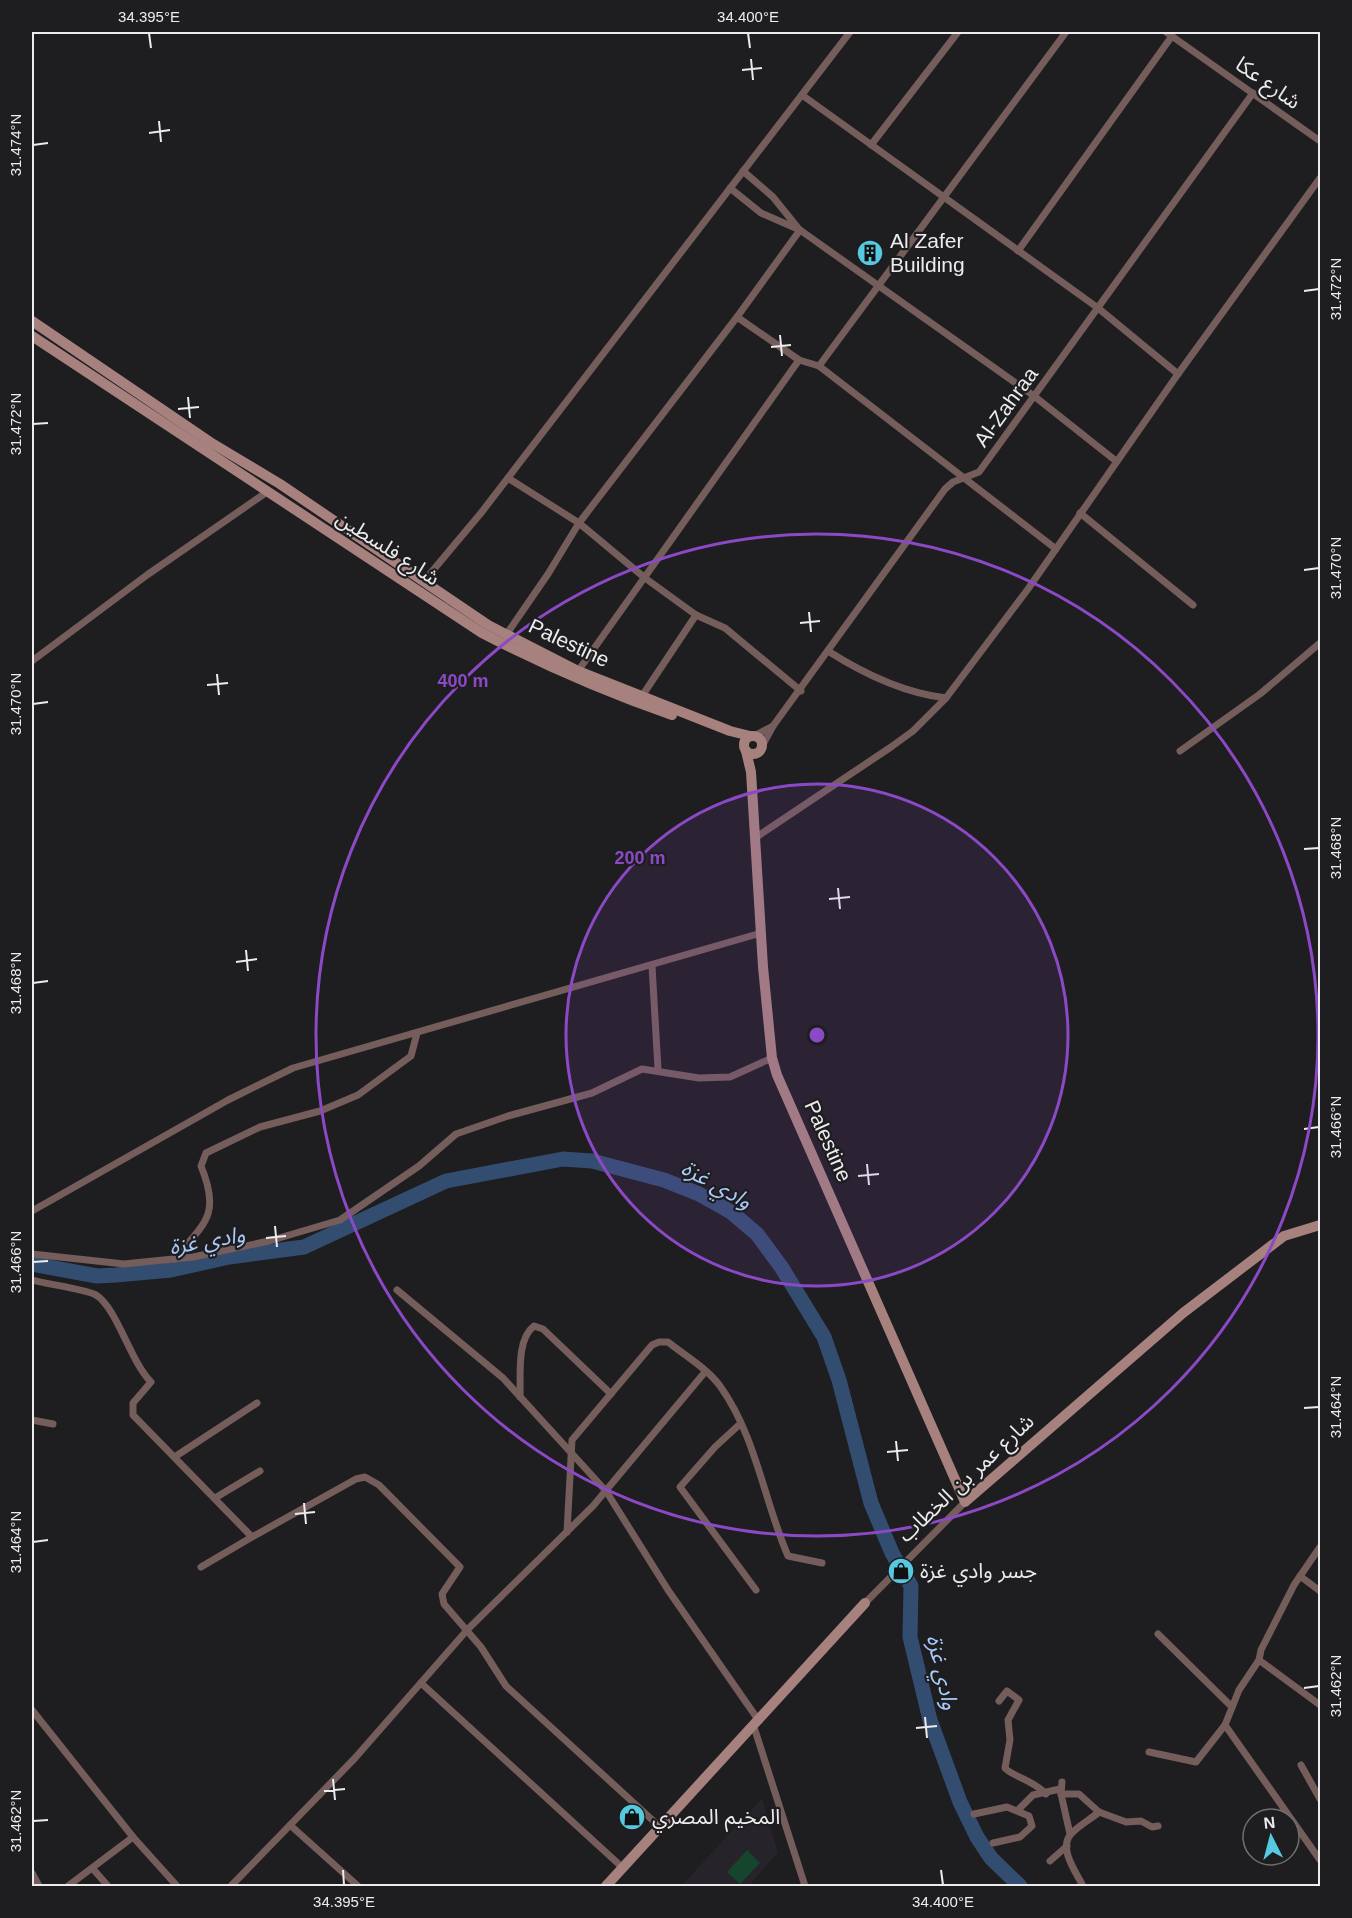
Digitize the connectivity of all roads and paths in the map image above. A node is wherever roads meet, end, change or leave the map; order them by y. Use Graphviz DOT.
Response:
graph roads {
  1 [pos="850,32"];
  2 [pos="958,32"];
  3 [pos="1066,32"];
  4 [pos="1169,34"];
  5 [pos="1253,93"];
  6 [pos="802,95"];
  7 [pos="1320,141"];
  8 [pos="871,145"];
  9 [pos="743,171"];
  10 [pos="1320,178"];
  11 [pos="730,188"];
  12 [pos="943,197"];
  13 [pos="800,230"];
  14 [pos="1018,251"];
  15 [pos="878,286"];
  16 [pos="1098,308"];
  17 [pos="737,317"];
  18 [pos="32,321"];
  19 [pos="32,336"];
  20 [pos="800,360"];
  21 [pos="819,366"];
  22 [pos="1178,374"];
  23 [pos="1034,396"];
  24 [pos="1116,461"];
  25 [pos="508,478"];
  26 [pos="962,478"];
  27 [pos="267,492"];
  28 [pos="1080,513"];
  29 [pos="579,523"];
  30 [pos="1056,549"];
  31 [pos="386,556"];
  32 [pos="645,578"];
  33 [pos="424,581"];
  34 [pos="1193,605"];
  35 [pos="696,615"];
  36 [pos="506,635"];
  37 [pos="1320,643"];
  38 [pos="828,651"];
  39 [pos="32,662"];
  40 [pos="578,671"];
  41 [pos="801,691"];
  42 [pos="642,696"];
  43 [pos="946,698"];
  44 [pos="773,726"];
  45 [pos="752,736"];
  46 [pos="753,750"];
  47 [pos="1180,751"];
  48 [pos="755,838"];
  49 [pos="761,933"];
  50 [pos="652,966"];
  51 [pos="417,1033"];
  52 [pos="772,1058"];
  53 [pos="658,1069"];
  54 [pos="32,1211"];
  55 [pos="1320,1225"];
  56 [pos="32,1254"];
  57 [pos="174,1259"];
  58 [pos="32,1280"];
  59 [pos="397,1290"];
  60 [pos="705,1372"];
  61 [pos="611,1394"];
  62 [pos="520,1397"];
  63 [pos="257,1403"];
  64 [pos="32,1420"];
  65 [pos="53,1424"];
  66 [pos="740,1424"];
  67 [pos="571,1452"];
  68 [pos="176,1456"];
  69 [pos="260,1471"];
  70 [pos="606,1491"];
  71 [pos="215,1498"];
  72 [pos="965,1502"];
  73 [pos="567,1532"];
  74 [pos="252,1537"];
  75 [pos="1320,1546"];
  76 [pos="822,1563"];
  77 [pos="201,1567"];
  78 [pos="1300,1576"];
  79 [pos="756,1590"];
  80 [pos="1320,1591"];
  81 [pos="865,1603"];
  82 [pos="468,1629"];
  83 [pos="1158,1635"];
  84 [pos="1259,1660"];
  85 [pos="421,1683"];
  86 [pos="999,1701"];
  87 [pos="1320,1705"];
  88 [pos="1232,1707"];
  89 [pos="32,1710"];
  90 [pos="756,1724"];
  91 [pos="1225,1725"];
  92 [pos="1149,1752"];
  93 [pos="1301,1766"];
  94 [pos="1061,1789"];
  95 [pos="1046,1794"];
  96 [pos="1320,1799"];
  97 [pos="1018,1810"];
  98 [pos="1099,1812"];
  99 [pos="974,1814"];
  100 [pos="290,1825"];
  101 [pos="1158,1826"];
  102 [pos="660,1827"];
  103 [pos="1070,1834"];
  104 [pos="133,1837"];
  105 [pos="993,1843"];
  106 [pos="1067,1846"];
  107 [pos="1319,1856"];
  108 [pos="1050,1861"];
  109 [pos="623,1868"];
  110 [pos="93,1869"];
  111 [pos="32,1873"];
  112 [pos="39,1887"];
  113 [pos="68,1887"];
  114 [pos="108,1887"];
  115 [pos="177,1887"];
  116 [pos="231,1887"];
  117 [pos="358,1887"];
  118 [pos="606,1887"];
  119 [pos="805,1887"];
  120 [pos="1083,1887"];
  1 -- 6 [label="street"];
  2 -- 8 [label="street"];
  3 -- 12 [label="street"];
  4 -- 5 [label="street, شارع عكا"];
  4 -- 14 [label="street"];
  5 -- 7 [label="street, شارع عكا"];
  5 -- 16 [label="street, Al-Zahraa"];
  6 -- 8 [label="street"];
  6 -- 9 [label="street"];
  8 -- 12 [label="street"];
  9 -- 11 [label="street"];
  9 -- 13 [label="street"];
  10 -- 22 [label="street"];
  11 -- 13 [label="street"];
  11 -- 25 [label="street"];
  12 -- 14 [label="street"];
  12 -- 15 [label="street"];
  13 -- 15 [label="street"];
  13 -- 17 [label="street"];
  14 -- 16 [label="street"];
  15 -- 21 [label="street"];
  15 -- 23 [label="street"];
  16 -- 22 [label="street"];
  16 -- 23 [label="street, Al-Zahraa"];
  17 -- 20 [label="street"];
  17 -- 29 [label="street"];
  18 -- 31 [label="street, شارع فلسطين"];
  19 -- 27 [label="street, شارع فلسطين"];
  20 -- 21 [label="street"];
  20 -- 32 [label="street"];
  21 -- 26 [label="street"];
  22 -- 24 [label="street"];
  23 -- 24 [label="street"];
  23 -- 26 [label="street, Al-Zahraa"];
  24 -- 28 [label="street"];
  25 -- 29 [label="street"];
  25 -- 33 [label="street"];
  26 -- 30 [label="street"];
  26 -- 38 [label="street, Al-Zahraa"];
  27 -- 39 [label="street"];
  27 -- 46 [label="street, شارع فلسطين"];
  28 -- 30 [label="street"];
  28 -- 34 [label="street"];
  29 -- 32 [label="street"];
  29 -- 36 [label="street"];
  30 -- 43 [label="street"];
  31 -- 33 [label="street, Palestine"];
  32 -- 35 [label="street"];
  32 -- 40 [label="street"];
  33 -- 36 [label="street, Palestine"];
  35 -- 41 [label="street"];
  35 -- 42 [label="street"];
  36 -- 40 [label="street, Palestine"];
  37 -- 47 [label="street"];
  38 -- 41 [label="street, Al-Zahraa"];
  38 -- 43 [label="street"];
  40 -- 42 [label="street, Palestine"];
  41 -- 44 [label="street, Al-Zahraa"];
  42 -- 45 [label="street, Palestine"];
  43 -- 48 [label="street"];
  44 -- 45 [label="street, Al-Zahraa"];
  44 -- 46 [label="street, Al-Zahraa"];
  45 -- 46 [label="street, Palestine"];
  45 -- 46 [label="street"];
  46 -- 48 [label="street, Palestine"];
  48 -- 49 [label="street, Palestine"];
  49 -- 50 [label="street"];
  49 -- 52 [label="street, Palestine"];
  50 -- 51 [label="street"];
  50 -- 53 [label="street"];
  51 -- 54 [label="street"];
  51 -- 57 [label="street"];
  52 -- 57 [label="street"];
  52 -- 72 [label="street, Palestine"];
  55 -- 72 [label="street, شارع عمر بن الخطاب"];
  56 -- 57 [label="street"];
  58 -- 68 [label="street"];
  59 -- 62 [label="street"];
  60 -- 61 [label="street"];
  60 -- 66 [label="street"];
  60 -- 70 [label="street"];
  61 -- 62 [label="street"];
  61 -- 67 [label="street"];
  62 -- 67 [label="street"];
  63 -- 68 [label="street"];
  64 -- 65 [label="street"];
  66 -- 76 [label="street"];
  66 -- 79 [label="street"];
  67 -- 70 [label="street"];
  67 -- 73 [label="street"];
  68 -- 71 [label="street"];
  69 -- 71 [label="street"];
  70 -- 73 [label="street"];
  70 -- 90 [label="street"];
  71 -- 74 [label="street"];
  72 -- 81 [label="street, شارع عمر بن الخطاب"];
  73 -- 82 [label="street"];
  74 -- 77 [label="street"];
  74 -- 82 [label="street"];
  75 -- 78 [label="street"];
  78 -- 80 [label="street"];
  78 -- 84 [label="street"];
  81 -- 90 [label="street, شارع عمر بن الخطاب"];
  82 -- 85 [label="street"];
  82 -- 102 [label="street"];
  83 -- 88 [label="street"];
  84 -- 87 [label="street"];
  84 -- 88 [label="street"];
  85 -- 100 [label="street"];
  85 -- 109 [label="street"];
  86 -- 95 [label="street"];
  88 -- 91 [label="street"];
  89 -- 104 [label="street"];
  90 -- 102 [label="street, شارع عمر بن الخطاب"];
  90 -- 119 [label="street"];
  91 -- 92 [label="street"];
  91 -- 107 [label="street"];
  93 -- 96 [label="street"];
  94 -- 95 [label="street"];
  94 -- 98 [label="street"];
  94 -- 103 [label="street"];
  95 -- 97 [label="street"];
  97 -- 99 [label="street"];
  97 -- 105 [label="street"];
  98 -- 101 [label="street"];
  98 -- 103 [label="street"];
  100 -- 116 [label="street"];
  100 -- 117 [label="street"];
  102 -- 109 [label="street, شارع عمر بن الخطاب"];
  103 -- 106 [label="street"];
  104 -- 110 [label="street"];
  104 -- 115 [label="street"];
  106 -- 108 [label="street"];
  106 -- 120 [label="street"];
  109 -- 118 [label="street, شارع عمر بن الخطاب"];
  110 -- 113 [label="street"];
  110 -- 114 [label="street"];
  111 -- 112 [label="street"];
}
